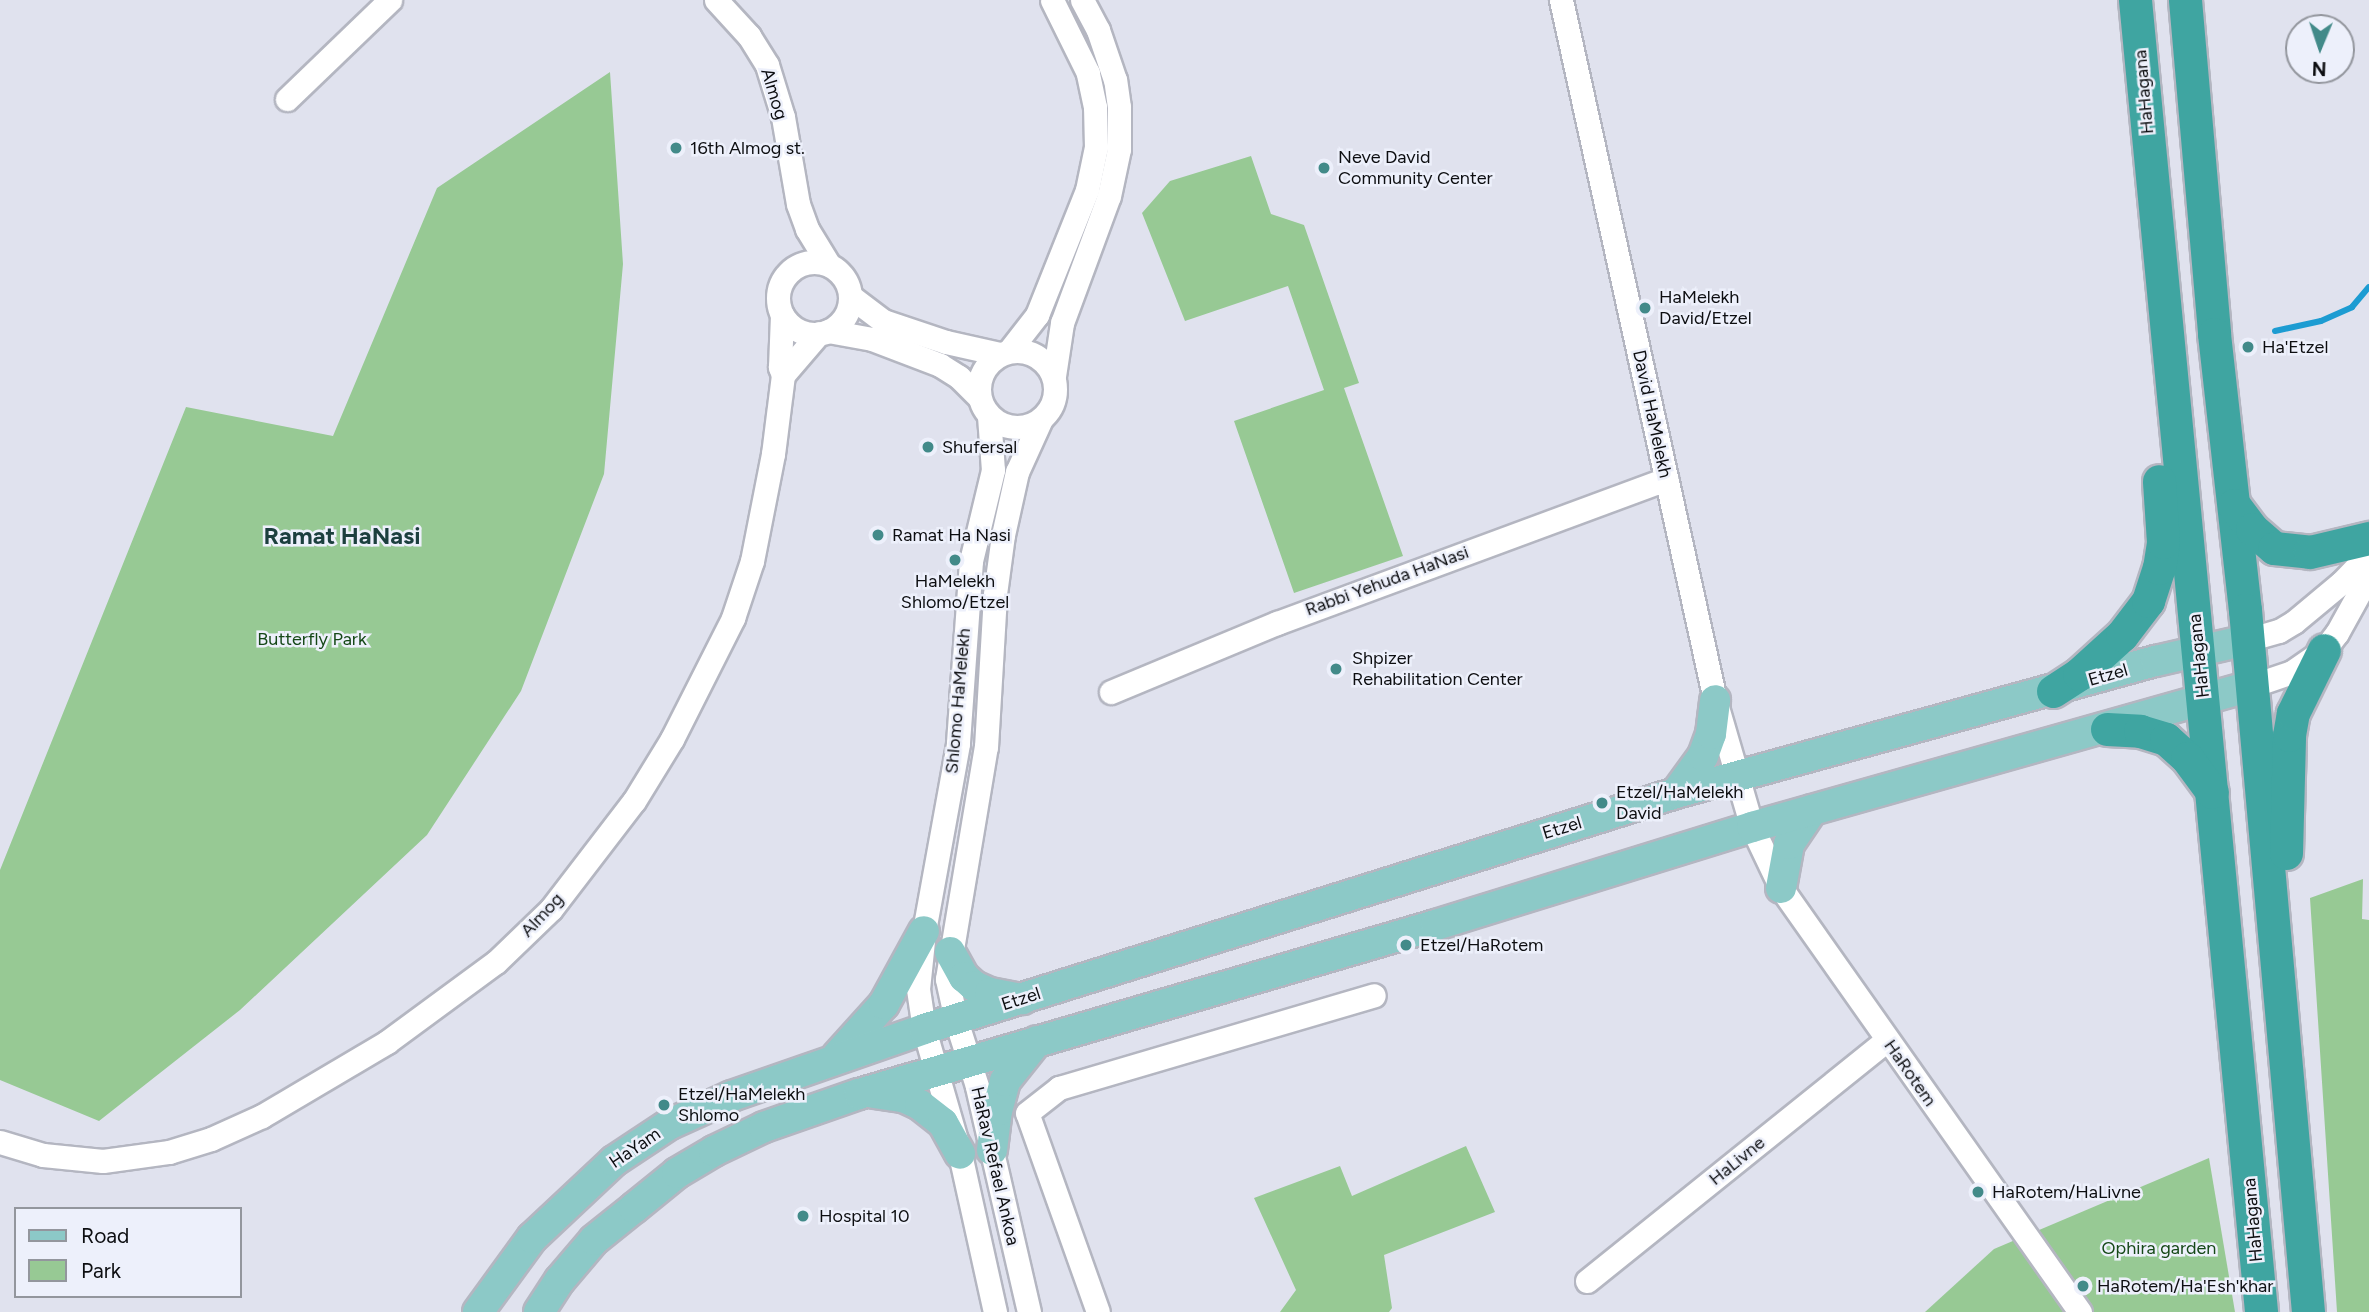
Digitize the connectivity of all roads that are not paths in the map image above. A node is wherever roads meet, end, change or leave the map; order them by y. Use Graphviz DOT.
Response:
graph roads {
  1 [pos="390,0"];
  2 [pos="716,0"];
  3 [pos="1052,0"];
  4 [pos="1082,0"];
  5 [pos="1560,0"];
  6 [pos="2135,0"];
  7 [pos="2185,0"];
  8 [pos="287,99"];
  9 [pos="798,204"];
  10 [pos="829,265"];
  11 [pos="2160,269"];
  12 [pos="786,275"];
  13 [pos="850,296"];
  14 [pos="782,315"];
  15 [pos="824,332"];
  16 [pos="1004,352"];
  17 [pos="783,375"];
  18 [pos="1054,376"];
  19 [pos="984,406"];
  20 [pos="1041,419"];
  21 [pos="1666,479"];
  22 [pos="2234,505"];
  23 [pos="2369,538"];
  24 [pos="2369,554"];
  25 [pos="2369,575"];
  26 [pos="2247,640"];
  27 [pos="2198,650"];
  28 [pos="2324,650"];
  29 [pos="2251,686"];
  30 [pos="2053,691"];
  31 [pos="1111,692"];
  32 [pos="1716,700"];
  33 [pos="2203,701"];
  34 [pos="2107,729"];
  35 [pos="1736,776"];
  36 [pos="2212,792"];
  37 [pos="1676,793"];
  38 [pos="1812,810"];
  39 [pos="1752,827"];
  40 [pos="1782,888"];
  41 [pos="924,931"];
  42 [pos="950,952"];
  43 [pos="2276,960"];
  44 [pos="1374,995"];
  45 [pos="1023,999"];
  46 [pos="956,1020"];
  47 [pos="924,1029"];
  48 [pos="1038,1041"];
  49 [pos="1886,1041"];
  50 [pos="833,1060"];
  51 [pos="970,1062"];
  52 [pos="937,1072"];
  53 [pos="859,1094"];
  54 [pos="5,1143"];
  55 [pos="992,1150"];
  56 [pos="960,1154"];
  57 [pos="1587,1281"];
  58 [pos="478,1312"];
  59 [pos="539,1312"];
  60 [pos="995,1312"];
  61 [pos="1029,1312"];
  62 [pos="1098,1312"];
  63 [pos="2080,1312"];
  64 [pos="2261,1312"];
  65 [pos="2308,1312"];
  1 -- 8 [label="street"];
  2 -- 9 [label="street, Almog"];
  3 -- 16 [label="street"];
  4 -- 18 [label="street"];
  5 -- 21 [label="street, David HaMelekh"];
  6 -- 11 [label="highway, HaHagana"];
  7 -- 22 [label="highway"];
  9 -- 10 [label="street, Almog"];
  9 -- 12 [label="street, Almog"];
  10 -- 12 [label="street"];
  10 -- 13 [label="street"];
  11 -- 27 [label="highway, HaHagana"];
  11 -- 30 [label="highway"];
  12 -- 14 [label="street"];
  13 -- 15 [label="street"];
  13 -- 16 [label="street"];
  14 -- 15 [label="street"];
  14 -- 17 [label="street, Almog"];
  15 -- 17 [label="street"];
  15 -- 19 [label="street"];
  16 -- 18 [label="street"];
  16 -- 19 [label="street"];
  17 -- 54 [label="street, Almog"];
  18 -- 20 [label="street"];
  19 -- 20 [label="street"];
  19 -- 41 [label="street, Shlomo HaMelekh"];
  20 -- 42 [label="street, Shlomo HaMelekh"];
  21 -- 31 [label="street, Rabbi Yehuda HaNasi"];
  21 -- 32 [label="street, David HaMelekh"];
  22 -- 23 [label="highway"];
  22 -- 26 [label="highway"];
  24 -- 26 [label="street"];
  25 -- 28 [label="street"];
  26 -- 27 [label="main road, Etzel"];
  26 -- 29 [label="highway"];
  27 -- 30 [label="main road, Etzel"];
  27 -- 33 [label="highway, HaHagana"];
  28 -- 29 [label="street"];
  28 -- 43 [label="highway"];
  29 -- 33 [label="main road"];
  29 -- 43 [label="highway"];
  30 -- 35 [label="main road, Etzel"];
  32 -- 35 [label="street, David HaMelekh"];
  32 -- 37 [label="main road"];
  33 -- 34 [label="main road"];
  33 -- 36 [label="highway, HaHagana"];
  34 -- 36 [label="highway"];
  34 -- 38 [label="main road"];
  35 -- 37 [label="main road, Etzel"];
  35 -- 39 [label="street, David HaMelekh"];
  36 -- 64 [label="highway, HaHagana"];
  37 -- 45 [label="main road, Etzel"];
  38 -- 39 [label="main road"];
  38 -- 40 [label="main road"];
  39 -- 40 [label="street, HaRotem"];
  39 -- 48 [label="main road"];
  40 -- 49 [label="street, HaRotem"];
  41 -- 47 [label="street, Shlomo HaMelekh"];
  41 -- 50 [label="main road"];
  42 -- 45 [label="main road"];
  42 -- 46 [label="street, Shlomo HaMelekh"];
  43 -- 65 [label="highway"];
  44 -- 62 [label="street"];
  45 -- 46 [label="main road, Etzel"];
  46 -- 47 [label="main road, Etzel"];
  46 -- 51 [label="street, HaRav Refael Ankoa"];
  47 -- 50 [label="main road, HaYam"];
  47 -- 52 [label="street, HaRav Refael Ankoa"];
  48 -- 51 [label="main road"];
  48 -- 55 [label="main road"];
  49 -- 57 [label="street, HaLivne"];
  49 -- 63 [label="street, HaRotem"];
  50 -- 58 [label="main road, HaYam"];
  51 -- 52 [label="main road"];
  51 -- 55 [label="street, HaRav Refael Ankoa"];
  52 -- 53 [label="main road"];
  52 -- 56 [label="street, HaRav Refael Ankoa"];
  53 -- 56 [label="main road"];
  53 -- 59 [label="main road"];
  55 -- 61 [label="street, HaRav Refael Ankoa"];
  56 -- 60 [label="street, HaRav Refael Ankoa"];
}
